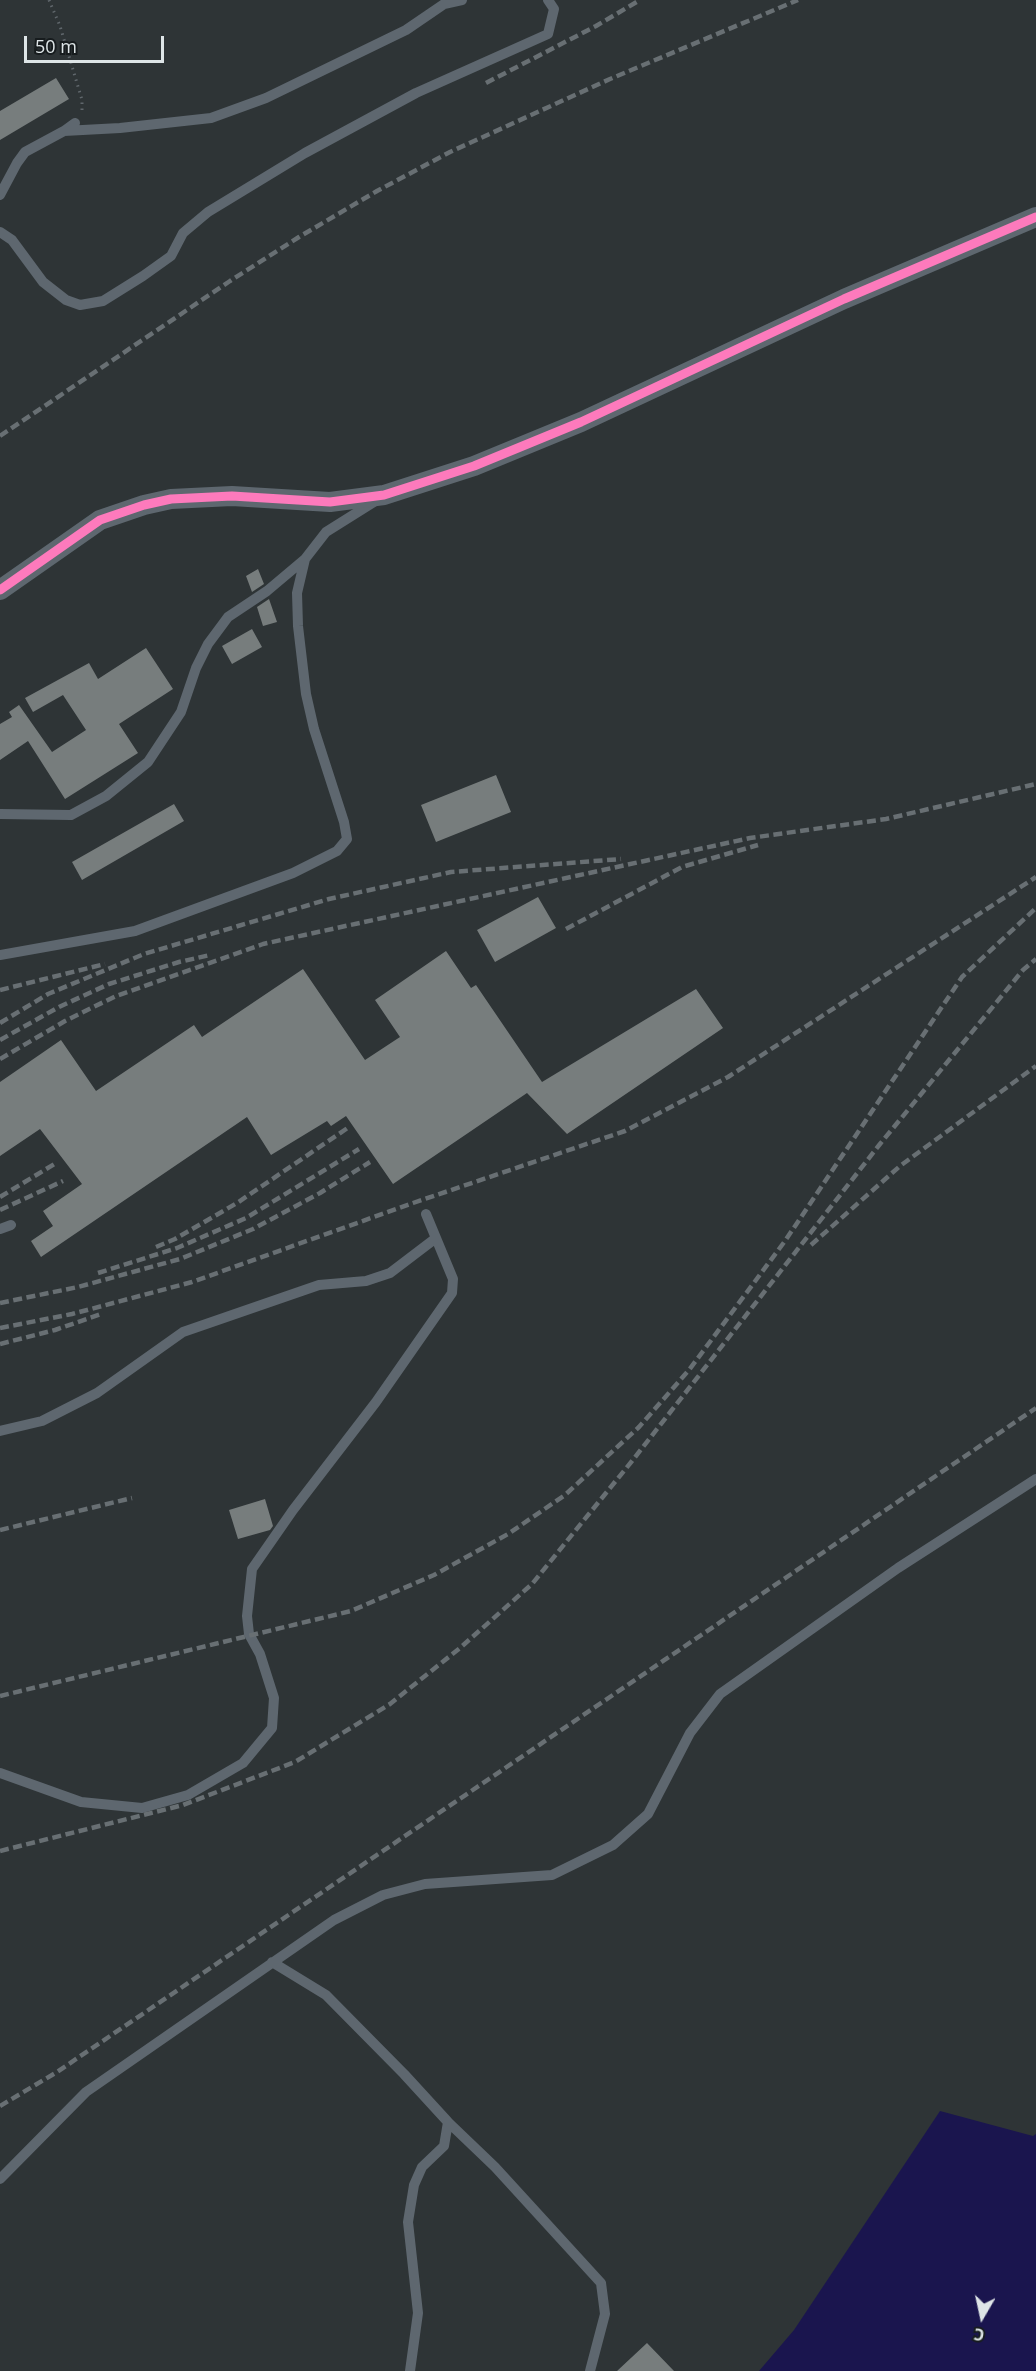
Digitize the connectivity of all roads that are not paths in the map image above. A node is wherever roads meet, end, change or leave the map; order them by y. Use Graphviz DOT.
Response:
graph roads {
  1 [pos="462,0"];
  2 [pos="548,0"];
  3 [pos="75,123"];
  4 [pos="64,130"];
  5 [pos="0,195"];
  6 [pos="1036,217"];
  7 [pos="0,232"];
  8 [pos="384,495"];
  9 [pos="305,559"];
  10 [pos="0,590"];
  11 [pos="0,814"];
  12 [pos="0,955"];
  13 [pos="426,1214"];
  14 [pos="436,1238"];
  15 [pos="0,1431"];
  16 [pos="1036,1479"];
  17 [pos="0,1773"];
  18 [pos="272,1962"];
  19 [pos="448,2122"];
  20 [pos="0,2179"];
  21 [pos="410,2371"];
  22 [pos="590,2371"];
  1 -- 4 [label="lane"];
  2 -- 7 [label="lane"];
  3 -- 4 [label="lane"];
  4 -- 5 [label="lane"];
  6 -- 8 [label="street"];
  8 -- 9 [label="lane"];
  8 -- 10 [label="street"];
  9 -- 11 [label="lane"];
  9 -- 12 [label="lane"];
  13 -- 14 [label="lane"];
  14 -- 15 [label="lane"];
  14 -- 17 [label="lane"];
  16 -- 18 [label="lane"];
  18 -- 19 [label="lane"];
  18 -- 20 [label="lane"];
  19 -- 21 [label="lane"];
  19 -- 22 [label="lane"];
}
